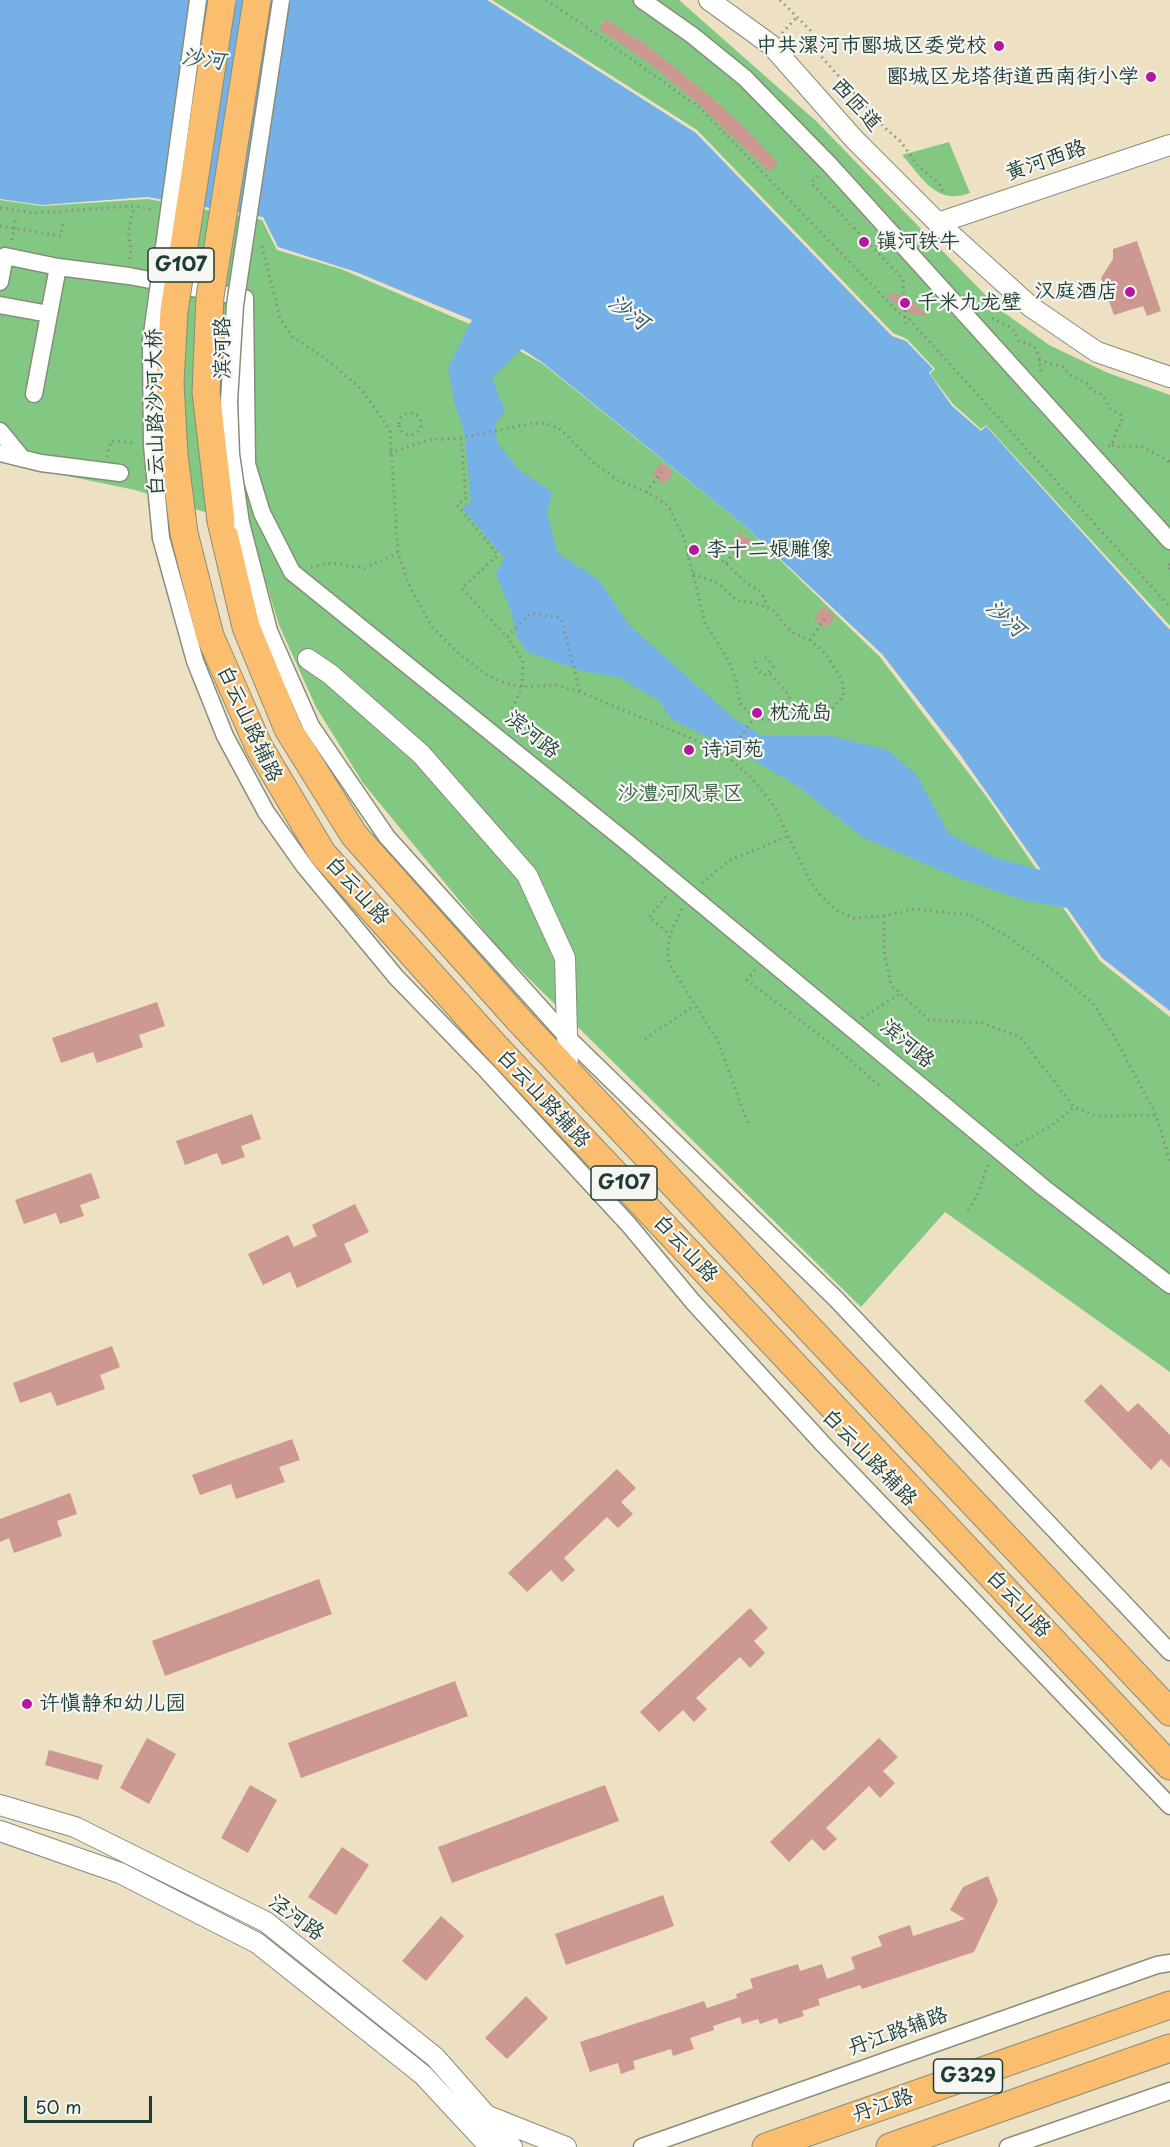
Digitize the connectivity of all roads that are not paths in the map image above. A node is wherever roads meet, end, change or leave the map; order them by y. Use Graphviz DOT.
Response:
graph roads {
  1 [pos="198,0"];
  2 [pos="222,0"];
  3 [pos="257,0"];
  4 [pos="281,0"];
  5 [pos="642,0"];
  6 [pos="709,0"];
  7 [pos="1170,145"];
  8 [pos="938,222"];
  9 [pos="5,256"];
  10 [pos="58,267"];
  11 [pos="0,282"];
  12 [pos="0,305"];
  13 [pos="49,314"];
  14 [pos="1170,377"];
  15 [pos="34,394"];
  16 [pos="0,431"];
  17 [pos="0,453"];
  18 [pos="22,458"];
  19 [pos="112,471"];
  20 [pos="231,522"];
  21 [pos="172,536"];
  22 [pos="1170,542"];
  23 [pos="308,659"];
  24 [pos="567,1037"];
  25 [pos="568,1072"];
  26 [pos="1170,1285"];
  27 [pos="1170,1653"];
  28 [pos="1170,1712"];
  29 [pos="1170,1766"];
  30 [pos="0,1805"];
  31 [pos="1170,1806"];
  32 [pos="0,1831"];
  33 [pos="1170,1963"];
  34 [pos="1170,1983"];
  35 [pos="1170,2005"];
  36 [pos="1126,2020"];
  37 [pos="1170,2048"];
  38 [pos="1170,2054"];
  39 [pos="1132,2062"];
  40 [pos="1170,2091"];
  41 [pos="487,2116"];
  42 [pos="469,2138"];
  43 [pos="921,2142"];
  44 [pos="490,2147"];
  45 [pos="512,2147"];
  46 [pos="566,2147"];
  47 [pos="642,2147"];
  48 [pos="766,2147"];
  49 [pos="890,2147"];
  50 [pos="1008,2147"];
  1 -- 21 [label="street, 白云山路沙河大桥, bridge"];
  2 -- 21 [label="highway, 白云山路沙河大桥 / G107, bridge"];
  3 -- 20 [label="highway, G107, bridge"];
  4 -- 20 [label="street, bridge"];
  5 -- 22 [label="street"];
  6 -- 8 [label="street, 西匝道"];
  7 -- 8 [label="street, 黄河西路"];
  8 -- 14 [label="street, 西匝道"];
  9 -- 10 [label="street, 滨河路"];
  9 -- 11 [label="street"];
  10 -- 13 [label="street"];
  10 -- 26 [label="street, 滨河路"];
  12 -- 13 [label="street"];
  13 -- 15 [label="street"];
  16 -- 18 [label="street"];
  17 -- 18 [label="street"];
  18 -- 19 [label="street"];
  20 -- 24 [label="street"];
  20 -- 25 [label="highway, 白云山路 / G107"];
  21 -- 29 [label="highway, 白云山路 / G107"];
  21 -- 31 [label="street, 白云山路辅路"];
  23 -- 24 [label="street"];
  24 -- 25 [label="street"];
  24 -- 27 [label="street"];
  25 -- 28 [label="highway, 白云山路 / G107"];
  30 -- 41 [label="street, 泾河路"];
  32 -- 42 [label="street, 泾河路"];
  33 -- 47 [label="street, 丹江路辅路"];
  34 -- 36 [label="highway"];
  35 -- 36 [label="highway, 丹江路 / G329"];
  36 -- 48 [label="highway, 丹江路 / G329"];
  37 -- 39 [label="highway, 丹江路 / G329"];
  38 -- 39 [label="highway"];
  39 -- 43 [label="highway, 丹江路 / G329"];
  40 -- 50 [label="street"];
  41 -- 45 [label="street, 泾河路"];
  41 -- 46 [label="street"];
  42 -- 44 [label="street, 泾河路"];
  43 -- 49 [label="highway, 丹江路 / G329"];
}
